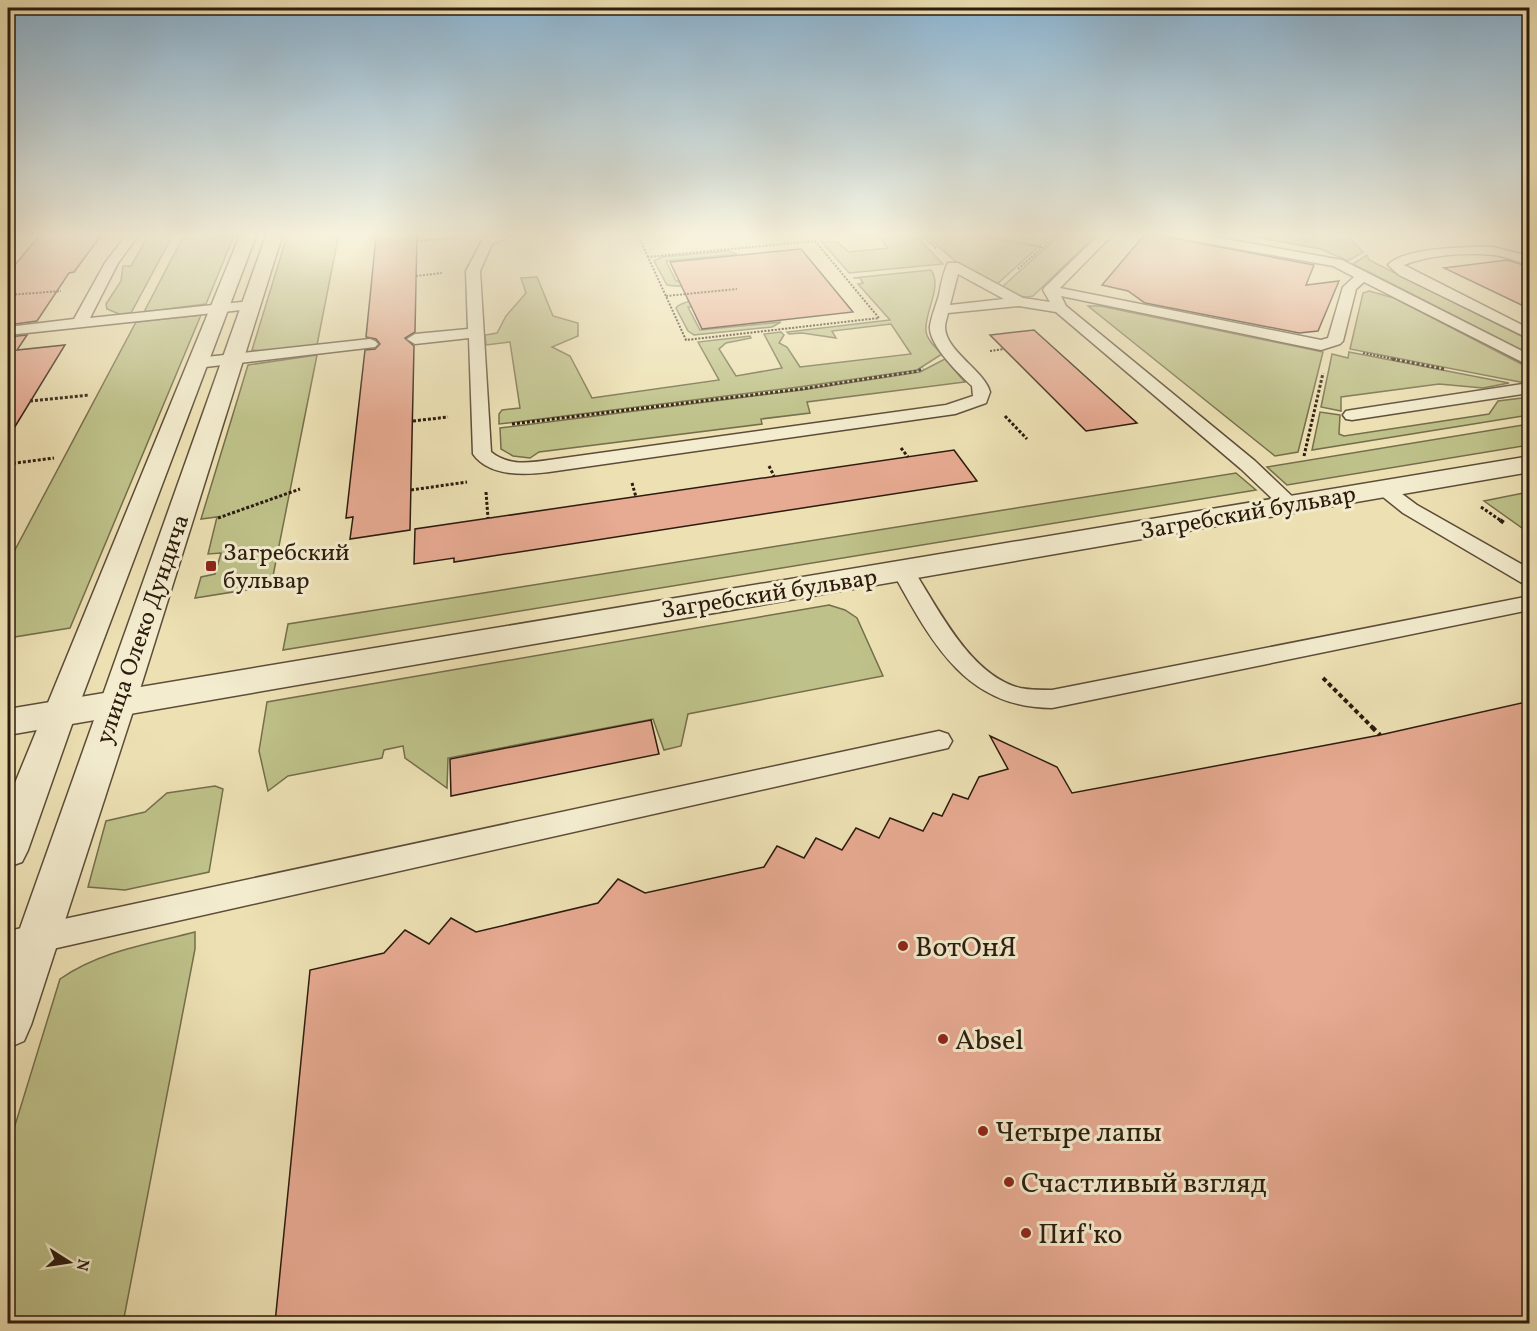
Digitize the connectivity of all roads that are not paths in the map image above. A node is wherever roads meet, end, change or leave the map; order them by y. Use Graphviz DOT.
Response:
graph roads {
  1 [pos="96,295"];
  2 [pos="224,295"];
  3 [pos="254,295"];
  4 [pos="474,295"];
  5 [pos="944,295"];
  6 [pos="1006,295"];
  7 [pos="1053,295"];
  8 [pos="1075,295"];
  9 [pos="1348,295"];
  10 [pos="1401,295"];
  11 [pos="1450,295"];
  12 [pos="1019,302"];
  13 [pos="251,305"];
  14 [pos="1060,308"];
  15 [pos="218,309"];
  16 [pos="940,310"];
  17 [pos="79,324"];
  18 [pos="8,331"];
  19 [pos="476,333"];
  20 [pos="1530,335"];
  21 [pos="415,339"];
  22 [pos="370,344"];
  23 [pos="232,359"];
  24 [pos="1530,361"];
  25 [pos="197,363"];
  26 [pos="1530,388"];
  27 [pos="1352,415"];
  28 [pos="1530,464"];
  29 [pos="1383,489"];
  30 [pos="1290,505"];
  31 [pos="903,571"];
  32 [pos="1530,578"];
  33 [pos="1530,603"];
  34 [pos="119,702"];
  35 [pos="59,713"];
  36 [pos="8,722"];
  37 [pos="939,741"];
  38 [pos="8,850"];
  39 [pos="22,942"];
  40 [pos="8,1025"];
  1 -- 17 [label="lane"];
  2 -- 15 [label="street, улица Олеко Дундича"];
  3 -- 13 [label="street, улица Олеко Дундича"];
  4 -- 19 [label="lane"];
  5 -- 16 [label="lane"];
  6 -- 12 [label="lane"];
  7 -- 14 [label="lane"];
  8 -- 9 [label="lane"];
  10 -- 24 [label="lane"];
  11 -- 20 [label="lane"];
  12 -- 14 [label="lane"];
  12 -- 16 [label="lane"];
  13 -- 15 [label="lane"];
  13 -- 23 [label="street, улица Олеко Дундича"];
  14 -- 30 [label="lane"];
  15 -- 17 [label="lane"];
  15 -- 25 [label="street, улица Олеко Дундича"];
  16 -- 19 [label="lane"];
  17 -- 18 [label="lane"];
  19 -- 21 [label="lane"];
  22 -- 23 [label="lane"];
  23 -- 25 [label="lane"];
  23 -- 34 [label="street, улица Олеко Дундича"];
  25 -- 35 [label="street, улица Олеко Дундича"];
  26 -- 27 [label="lane"];
  28 -- 29 [label="street, Загребский бульвар"];
  29 -- 30 [label="street, Загребский бульвар"];
  29 -- 32 [label="lane"];
  30 -- 31 [label="street, Загребский бульвар"];
  31 -- 33 [label="lane"];
  31 -- 34 [label="street, Загребский бульвар"];
  34 -- 35 [label="street, Загребский бульвар"];
  34 -- 39 [label="street, улица Олеко Дундича"];
  35 -- 36 [label="street, Загребский бульвар"];
  35 -- 38 [label="street, улица Олеко Дундича"];
  37 -- 39 [label="lane"];
  39 -- 40 [label="street, улица Олеко Дундича"];
}
